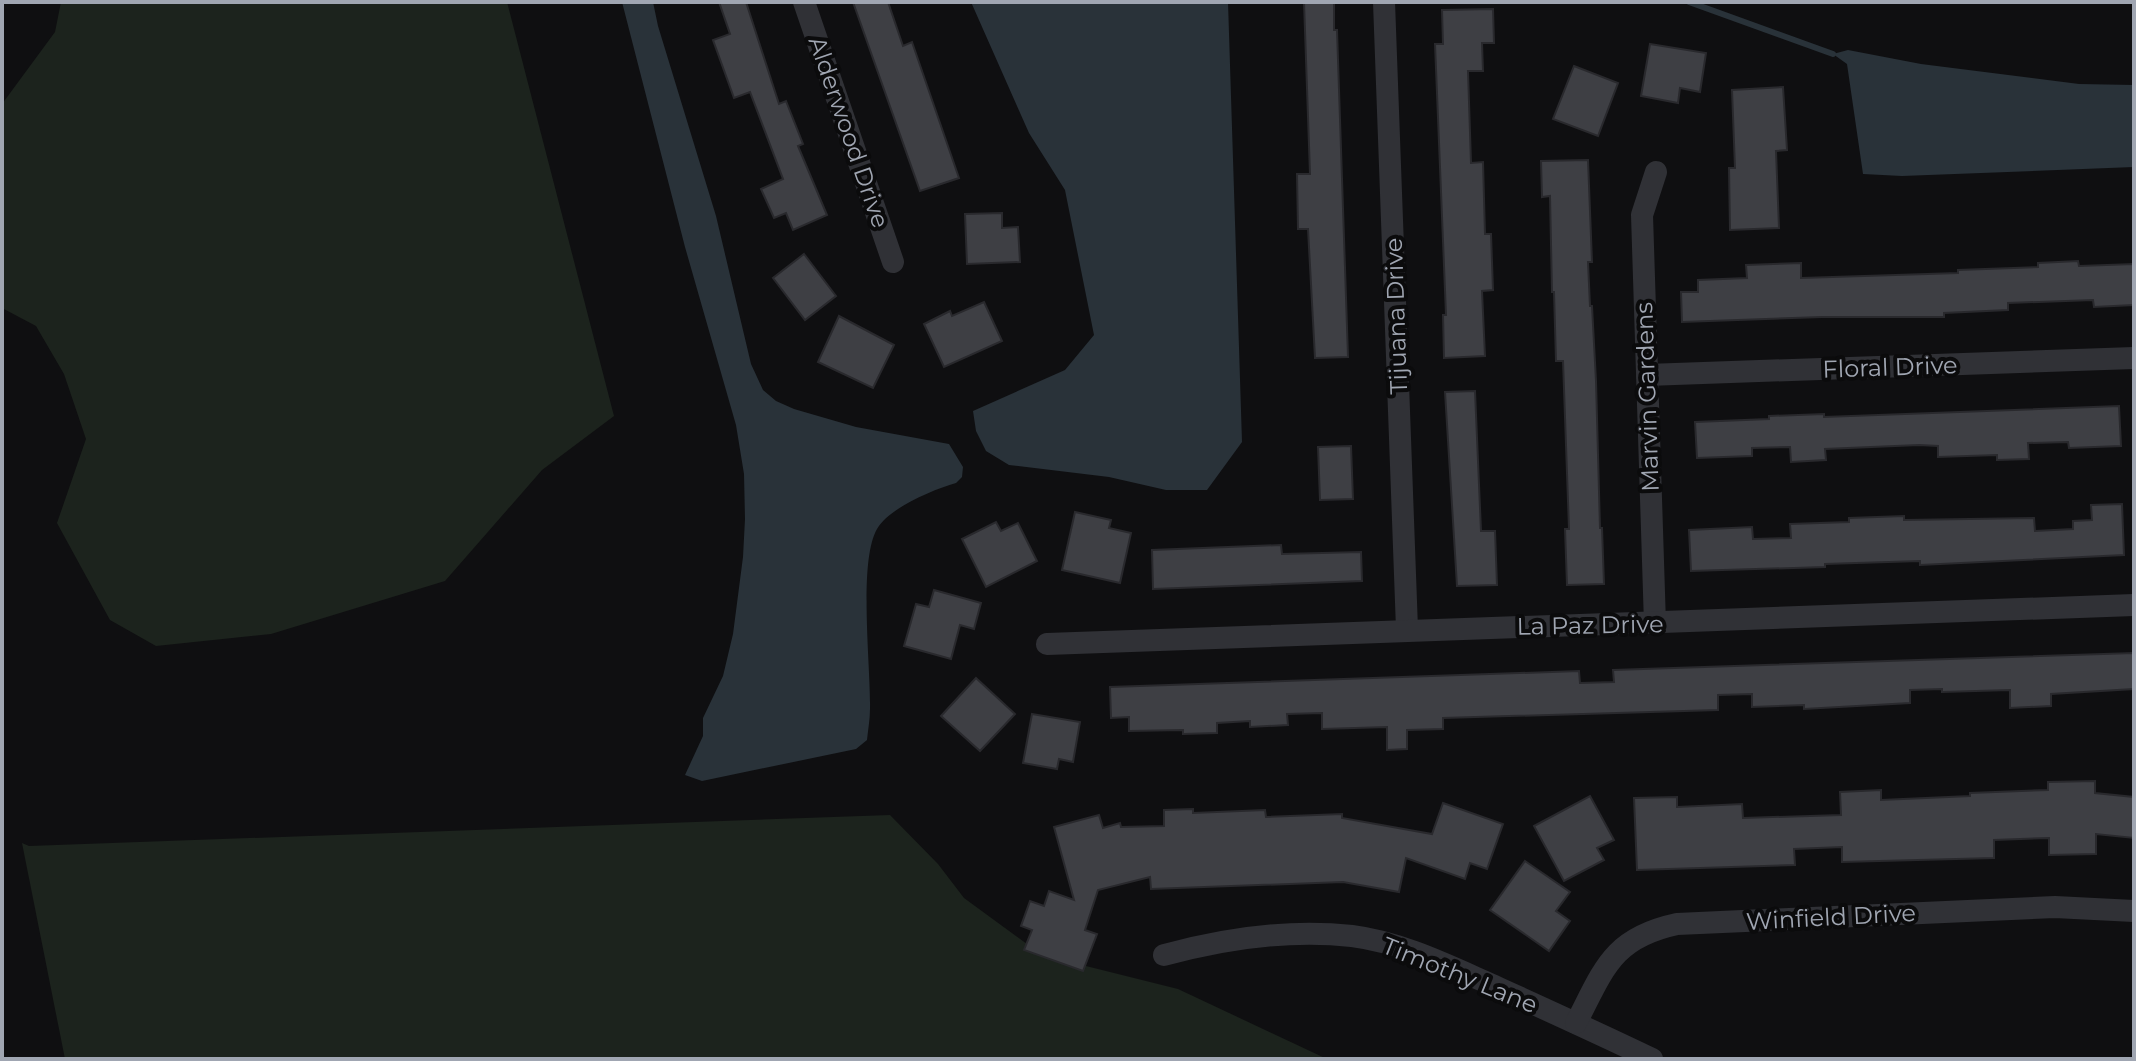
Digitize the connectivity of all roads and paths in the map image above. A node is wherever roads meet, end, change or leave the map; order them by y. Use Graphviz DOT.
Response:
graph roads {
  1 [pos="804,2"];
  2 [pos="1384,2"];
  3 [pos="1656,172"];
  4 [pos="893,262"];
  5 [pos="2134,358"];
  6 [pos="1647,375"];
  7 [pos="2134,605"];
  8 [pos="1655,624"];
  9 [pos="1407,629"];
  10 [pos="1047,644"];
  11 [pos="2134,911"];
  12 [pos="1164,955"];
  13 [pos="1576,1023"];
  14 [pos="1652,1059"];
  1 -- 4 [label="street, Alderwood Drive"];
  2 -- 9 [label="street, Tijuana Drive"];
  3 -- 6 [label="street, Marvin Gardens"];
  5 -- 6 [label="street, Floral Drive"];
  6 -- 8 [label="street, Marvin Gardens"];
  7 -- 8 [label="street, La Paz Drive"];
  8 -- 9 [label="street, La Paz Drive"];
  9 -- 10 [label="street, La Paz Drive"];
  11 -- 13 [label="street, Winfield Drive"];
  12 -- 13 [label="street, Timothy Lane"];
  13 -- 14 [label="street, Timothy Lane"];
}
